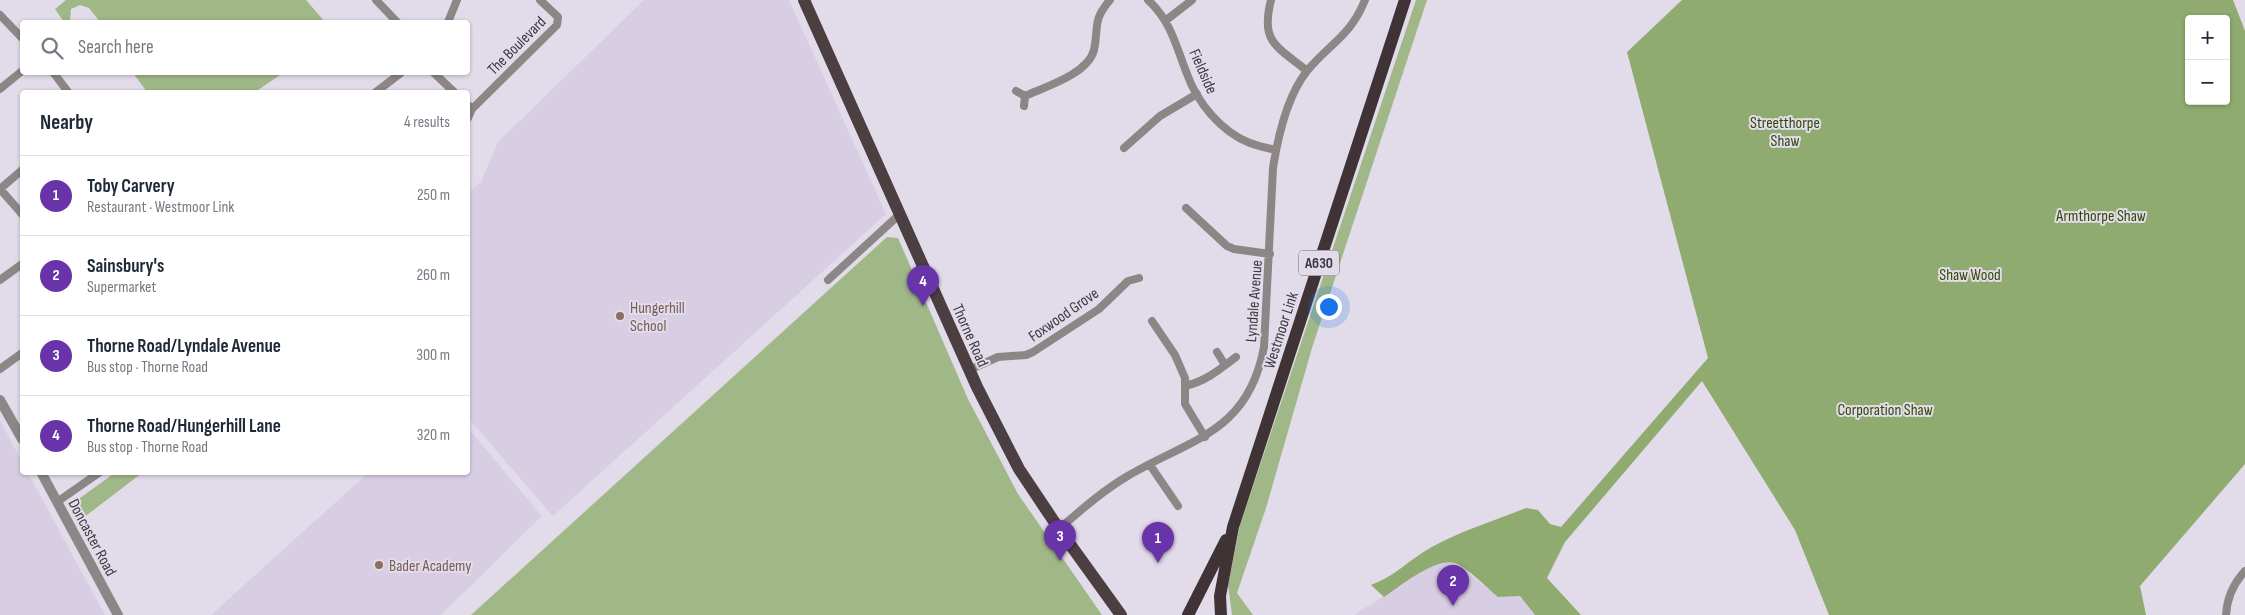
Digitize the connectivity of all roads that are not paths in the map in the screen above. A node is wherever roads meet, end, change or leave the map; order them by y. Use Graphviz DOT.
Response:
graph roads {
  1 [pos="376,0"];
  2 [pos="457,0"];
  3 [pos="540,0"];
  4 [pos="804,0"];
  5 [pos="1110,0"];
  6 [pos="1148,0"];
  7 [pos="1192,0"];
  8 [pos="1271,0"];
  9 [pos="1365,0"];
  10 [pos="1405,0"];
  11 [pos="0,15"];
  12 [pos="395,20"];
  13 [pos="449,20"];
  14 [pos="1165,20"];
  15 [pos="20,36"];
  16 [pos="1307,71"];
  17 [pos="20,73"];
  18 [pos="55,75"];
  19 [pos="398,75"];
  20 [pos="436,75"];
  21 [pos="0,90"];
  22 [pos="66,90"];
  23 [pos="379,90"];
  24 [pos="452,90"];
  25 [pos="1016,91"];
  26 [pos="1197,94"];
  27 [pos="1025,96"];
  28 [pos="1024,106"];
  29 [pos="470,107"];
  30 [pos="1124,148"];
  31 [pos="1276,150"];
  32 [pos="20,172"];
  33 [pos="0,189"];
  34 [pos="1186,208"];
  35 [pos="20,212"];
  36 [pos="900,214"];
  37 [pos="1270,254"];
  38 [pos="20,265"];
  39 [pos="1139,278"];
  40 [pos="0,280"];
  41 [pos="828,280"];
  42 [pos="1152,320"];
  43 [pos="1217,352"];
  44 [pos="20,354"];
  45 [pos="1236,357"];
  46 [pos="1225,365"];
  47 [pos="0,369"];
  48 [pos="969,370"];
  49 [pos="1185,386"];
  50 [pos="0,400"];
  51 [pos="20,435"];
  52 [pos="1205,437"];
  53 [pos="1150,465"];
  54 [pos="43,475"];
  55 [pos="96,475"];
  56 [pos="57,502"];
  57 [pos="1178,506"];
  58 [pos="1233,527"];
  59 [pos="1059,529"];
  60 [pos="2245,571"];
  61 [pos="1121,613"];
  62 [pos="118,615"];
  63 [pos="1188,615"];
  64 [pos="1221,615"];
  65 [pos="2226,615"];
  1 -- 12 [label="street"];
  2 -- 13 [label="street"];
  3 -- 29 [label="street, The Boulevard"];
  4 -- 36 [label="main road, Thorne Road"];
  5 -- 27 [label="street"];
  6 -- 14 [label="street, Fieldside"];
  7 -- 14 [label="street"];
  8 -- 16 [label="street"];
  9 -- 16 [label="street, Lyndale Avenue"];
  10 -- 58 [label="highway, Westmoor Link / A630"];
  11 -- 15 [label="street"];
  14 -- 26 [label="street, Fieldside"];
  16 -- 31 [label="street, Lyndale Avenue"];
  17 -- 21 [label="street"];
  18 -- 22 [label="street"];
  19 -- 23 [label="street"];
  20 -- 24 [label="street"];
  25 -- 27 [label="street"];
  26 -- 30 [label="street"];
  26 -- 31 [label="street, Fieldside"];
  27 -- 28 [label="street"];
  31 -- 37 [label="street, Lyndale Avenue"];
  32 -- 33 [label="street"];
  33 -- 35 [label="street"];
  34 -- 37 [label="street"];
  36 -- 41 [label="street"];
  36 -- 48 [label="main road, Thorne Road"];
  37 -- 52 [label="street, Lyndale Avenue"];
  38 -- 40 [label="street"];
  39 -- 48 [label="street, Foxwood Grove"];
  42 -- 49 [label="street"];
  43 -- 46 [label="street"];
  44 -- 47 [label="street"];
  45 -- 46 [label="street"];
  46 -- 49 [label="street"];
  48 -- 59 [label="main road, Thorne Road"];
  49 -- 52 [label="street"];
  50 -- 51 [label="street"];
  52 -- 53 [label="street, Lyndale Avenue"];
  53 -- 57 [label="street"];
  53 -- 59 [label="street, Lyndale Avenue"];
  54 -- 56 [label="street, Doncaster Road"];
  55 -- 56 [label="street"];
  56 -- 62 [label="street, Doncaster Road"];
  58 -- 63 [label="highway, Westmoor Link / A630"];
  58 -- 64 [label="highway, Westmoor Link / A630"];
  59 -- 61 [label="main road, Thorne Road"];
  60 -- 65 [label="street"];
}
